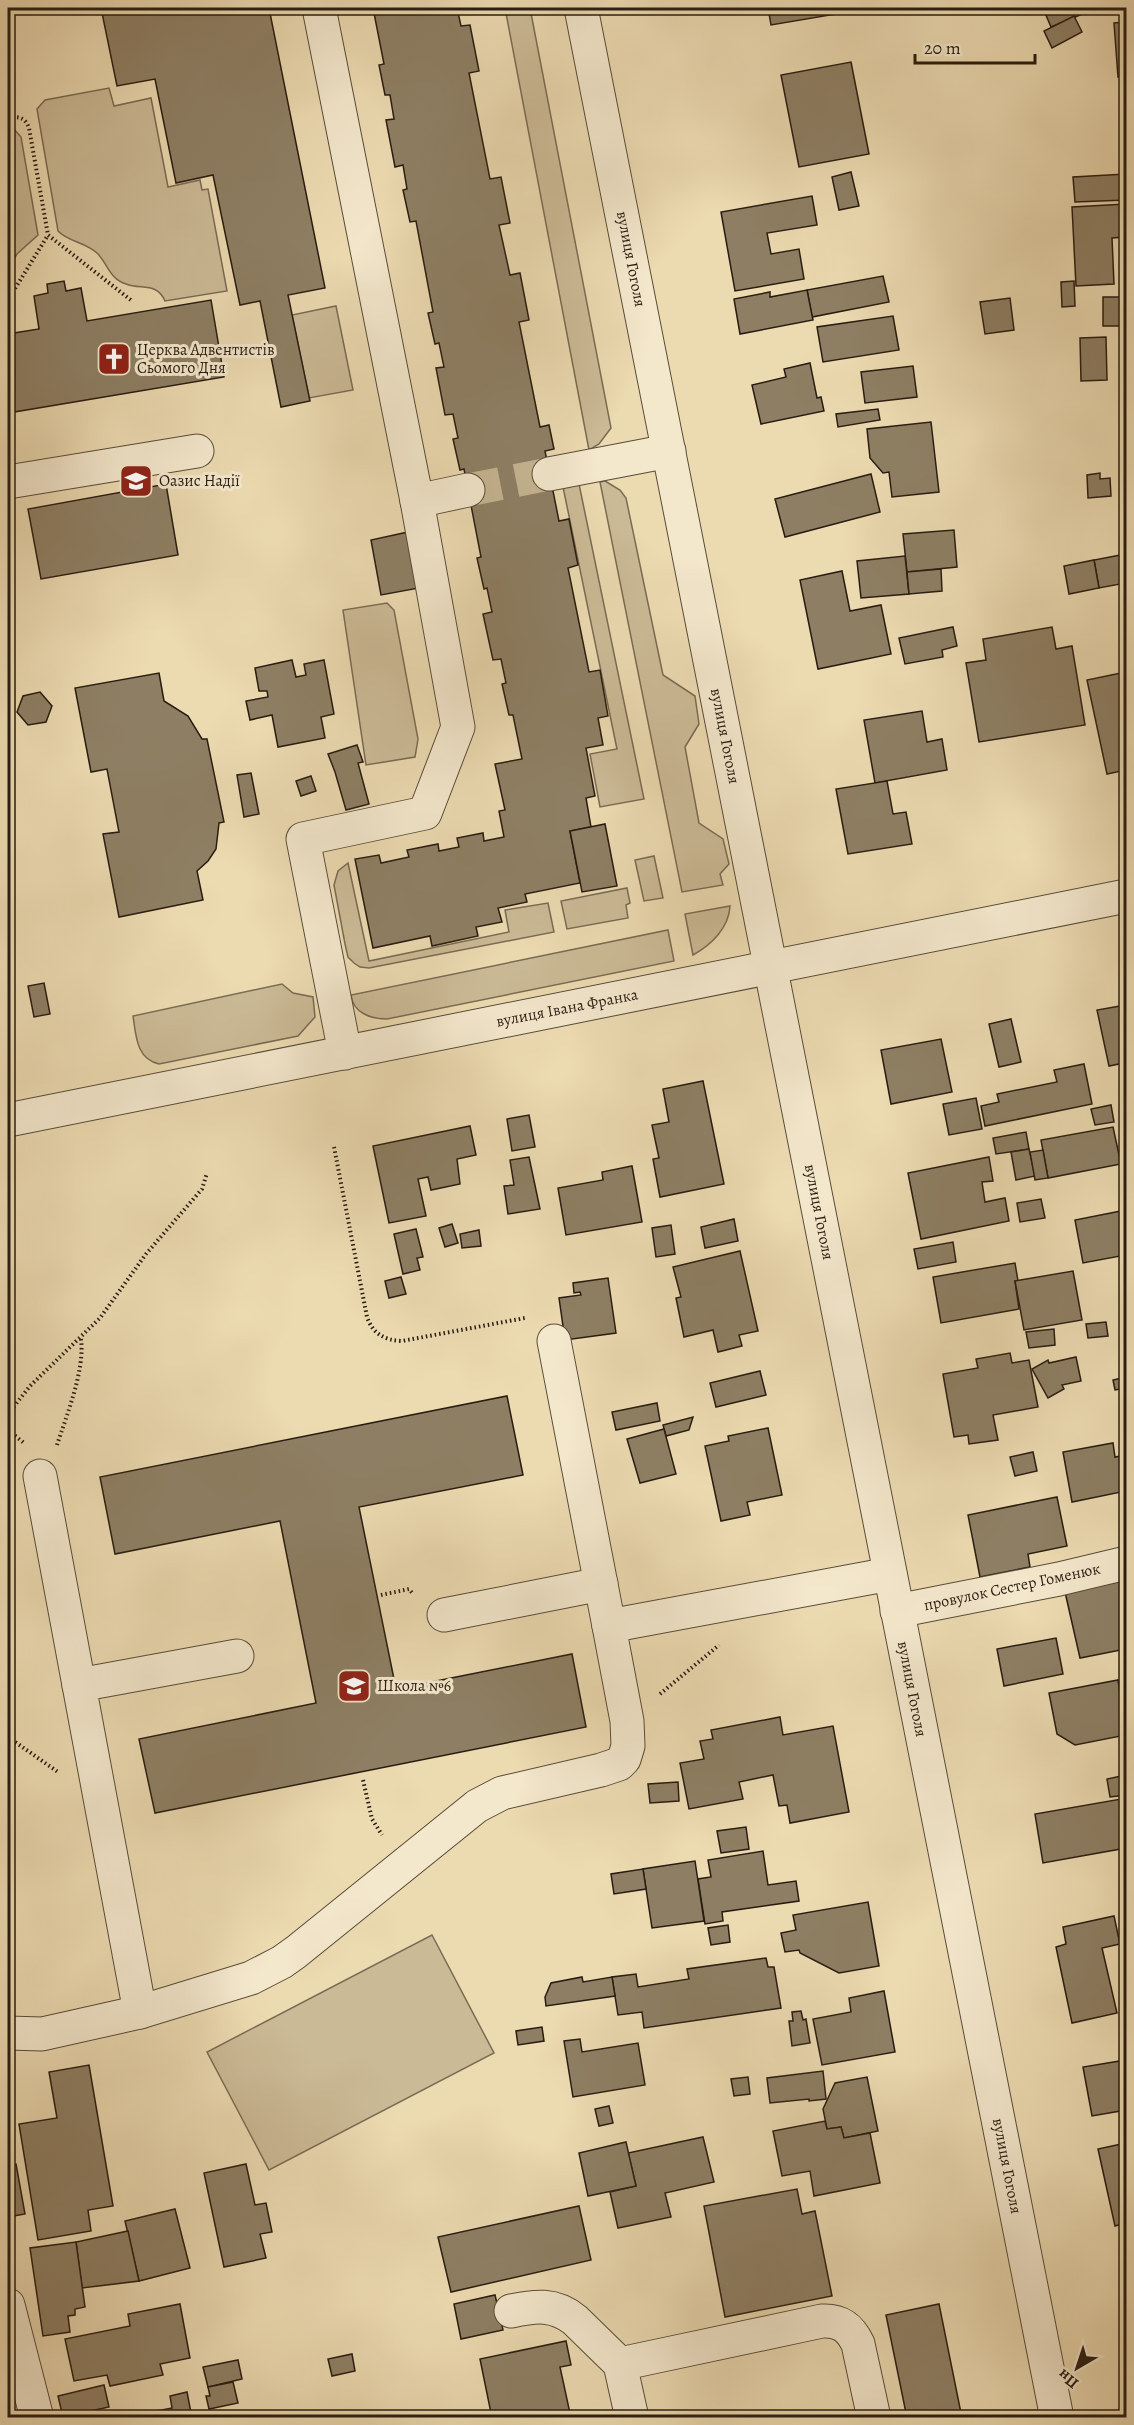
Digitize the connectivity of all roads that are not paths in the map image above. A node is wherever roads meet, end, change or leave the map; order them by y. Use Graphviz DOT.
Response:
graph roads {
  1 [pos="319,8"];
  2 [pos="581,8"];
  3 [pos="197,451"];
  4 [pos="669,451"];
  5 [pos="549,474"];
  6 [pos="8,482"];
  7 [pos="468,490"];
  8 [pos="417,501"];
  9 [pos="1126,896"];
  10 [pos="771,966"];
  11 [pos="345,1053"];
  12 [pos="8,1120"];
  13 [pos="554,1341"];
  14 [pos="40,1476"];
  15 [pos="1126,1563"];
  16 [pos="890,1574"];
  17 [pos="601,1584"];
  18 [pos="897,1611"];
  19 [pos="444,1615"];
  20 [pos="609,1626"];
  21 [pos="237,1656"];
  22 [pos="79,1685"];
  23 [pos="140,2012"];
  24 [pos="8,2033"];
  25 [pos="8,2305"];
  26 [pos="511,2311"];
  27 [pos="620,2364"];
  28 [pos="37,2418"];
  29 [pos="632,2418"];
  30 [pos="874,2418"];
  31 [pos="1057,2418"];
  1 -- 8 [label="street"];
  2 -- 4 [label="street, вулиця Гоголя"];
  3 -- 6 [label="street"];
  4 -- 5 [label="street"];
  4 -- 10 [label="street, вулиця Гоголя"];
  7 -- 8 [label="street"];
  8 -- 11 [label="street"];
  9 -- 10 [label="street, вулиця Івана Франка"];
  10 -- 11 [label="street, вулиця Івана Франка"];
  10 -- 16 [label="street, вулиця Гоголя"];
  11 -- 12 [label="street, вулиця Івана Франка"];
  13 -- 17 [label="street"];
  14 -- 22 [label="street"];
  15 -- 18 [label="street, провулок Сестер Гоменюк"];
  16 -- 18 [label="street, вулиця Гоголя"];
  16 -- 20 [label="street"];
  17 -- 19 [label="street"];
  17 -- 20 [label="street"];
  18 -- 31 [label="street, вулиця Гоголя"];
  20 -- 23 [label="street"];
  21 -- 22 [label="street"];
  22 -- 23 [label="street"];
  23 -- 24 [label="street"];
  25 -- 28 [label="street"];
  26 -- 27 [label="street"];
  27 -- 29 [label="street"];
  27 -- 30 [label="street"];
}
